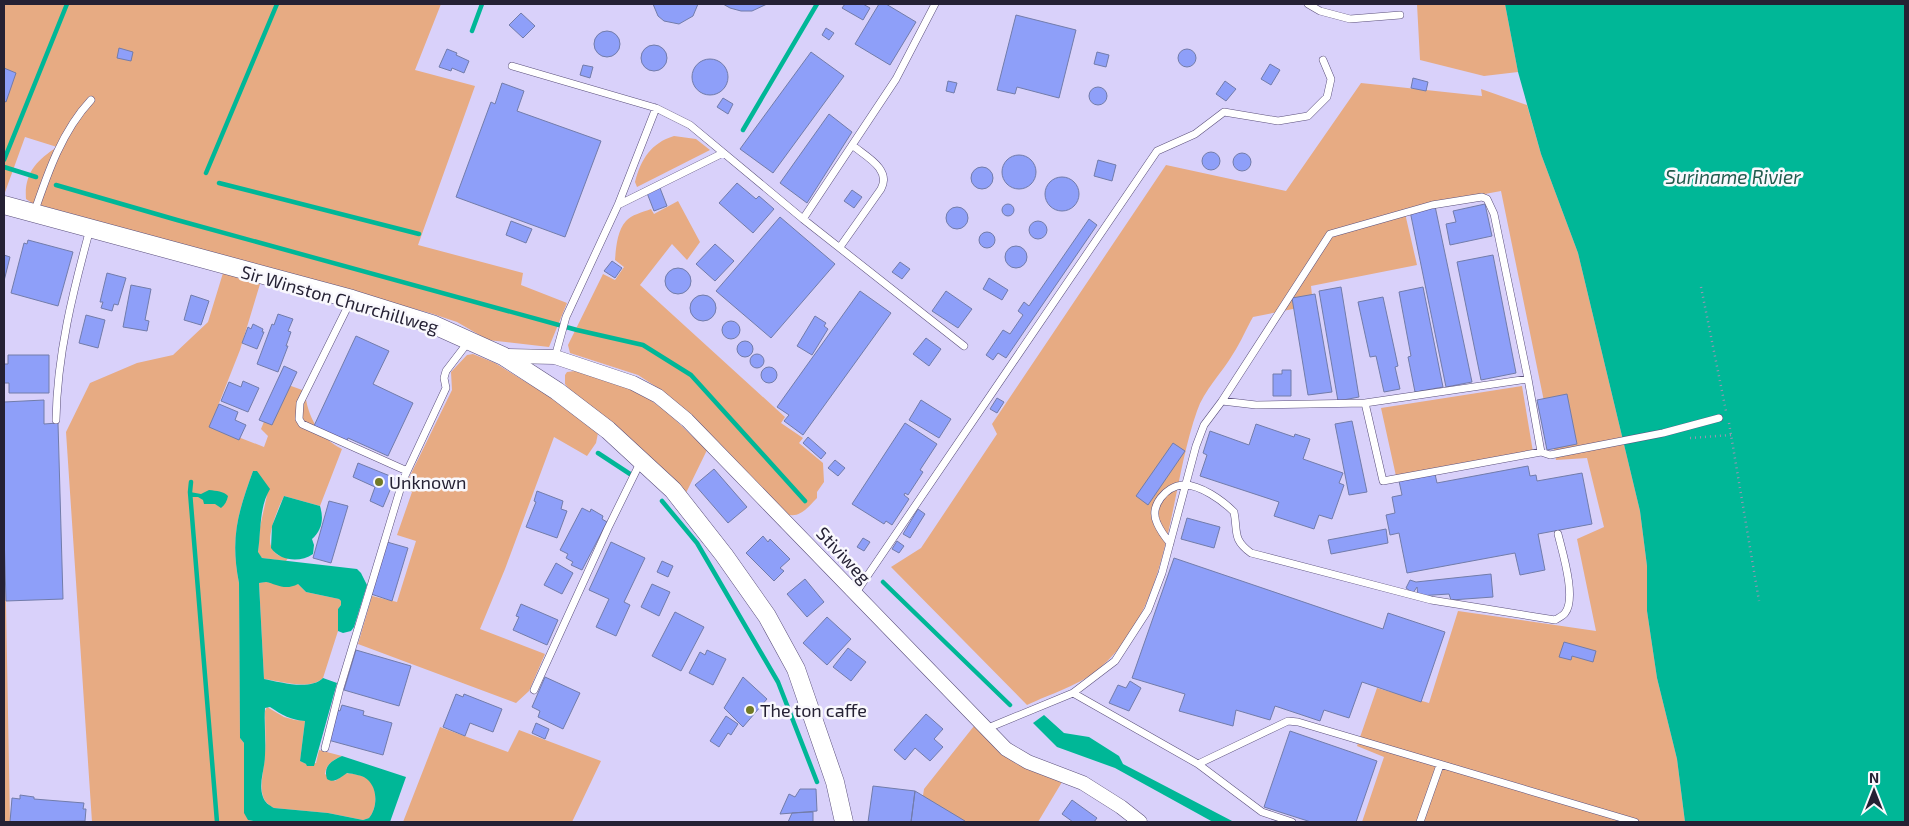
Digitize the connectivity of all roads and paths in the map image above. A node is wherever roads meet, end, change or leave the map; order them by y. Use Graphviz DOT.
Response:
graph roads {
  1 [pos="935,4"];
  2 [pos="1308,4"];
  3 [pos="1400,15"];
  4 [pos="1323,60"];
  5 [pos="512,66"];
  6 [pos="91,100"];
  7 [pos="656,108"];
  8 [pos="852,145"];
  9 [pos="723,153"];
  10 [pos="4,205"];
  11 [pos="618,205"];
  12 [pos="34,213"];
  13 [pos="803,219"];
  14 [pos="90,228"];
  15 [pos="840,247"];
  16 [pos="1701,287"];
  17 [pos="352,298"];
  18 [pos="469,341"];
  19 [pos="964,346"];
  20 [pos="502,356"];
  21 [pos="555,357"];
  22 [pos="1528,379"];
  23 [pos="1222,401"];
  24 [pos="1365,403"];
  25 [pos="1719,418"];
  26 [pos="56,420"];
  27 [pos="1541,452"];
  28 [pos="641,461"];
  29 [pos="407,471"];
  30 [pos="1185,484"];
  31 [pos="1558,534"];
  32 [pos="1170,542"];
  33 [pos="854,594"];
  34 [pos="1759,601"];
  35 [pos="534,690"];
  36 [pos="1074,693"];
  37 [pos="988,728"];
  38 [pos="325,748"];
  39 [pos="1198,764"];
  40 [pos="1440,765"];
  41 [pos="844,822"];
  42 [pos="1140,822"];
  43 [pos="1292,822"];
  44 [pos="1420,822"];
  45 [pos="1635,822"];
  1 -- 8 [label="lane"];
  2 -- 3 [label="lane"];
  4 -- 33 [label="lane"];
  5 -- 7 [label="lane"];
  6 -- 12 [label="lane"];
  7 -- 9 [label="lane"];
  7 -- 11 [label="lane"];
  8 -- 13 [label="lane"];
  8 -- 15 [label="lane"];
  9 -- 11 [label="lane"];
  9 -- 13 [label="lane"];
  10 -- 12 [label="street, Sir Winston Churchillweg"];
  11 -- 21 [label="lane"];
  12 -- 14 [label="street, Sir Winston Churchillweg"];
  13 -- 15 [label="lane"];
  14 -- 17 [label="street, Sir Winston Churchillweg"];
  14 -- 26 [label="lane"];
  15 -- 19 [label="lane"];
  16 -- 34 [label="path"];
  17 -- 18 [label="street, Sir Winston Churchillweg"];
  17 -- 29 [label="lane"];
  18 -- 20 [label="street, Sir Winston Churchillweg"];
  18 -- 29 [label="lane"];
  20 -- 21 [label="street, Stiviweg"];
  20 -- 28 [label="street, Sir Winston Churchillweg"];
  21 -- 33 [label="street, Stiviweg"];
  22 -- 23 [label="lane"];
  22 -- 24 [label="lane"];
  22 -- 27 [label="lane"];
  23 -- 24 [label="lane"];
  23 -- 30 [label="lane"];
  24 -- 27 [label="lane"];
  25 -- 27 [label="lane"];
  28 -- 35 [label="lane"];
  28 -- 41 [label="street, Sir Winston Churchillweg"];
  29 -- 38 [label="lane"];
  30 -- 31 [label="lane"];
  30 -- 32 [label="lane"];
  30 -- 32 [label="lane"];
  32 -- 36 [label="lane"];
  33 -- 37 [label="street, Stiviweg"];
  36 -- 37 [label="lane"];
  36 -- 39 [label="lane"];
  37 -- 42 [label="street, Stiviweg"];
  39 -- 40 [label="lane"];
  39 -- 43 [label="lane"];
  40 -- 44 [label="lane"];
  40 -- 45 [label="lane"];
}
